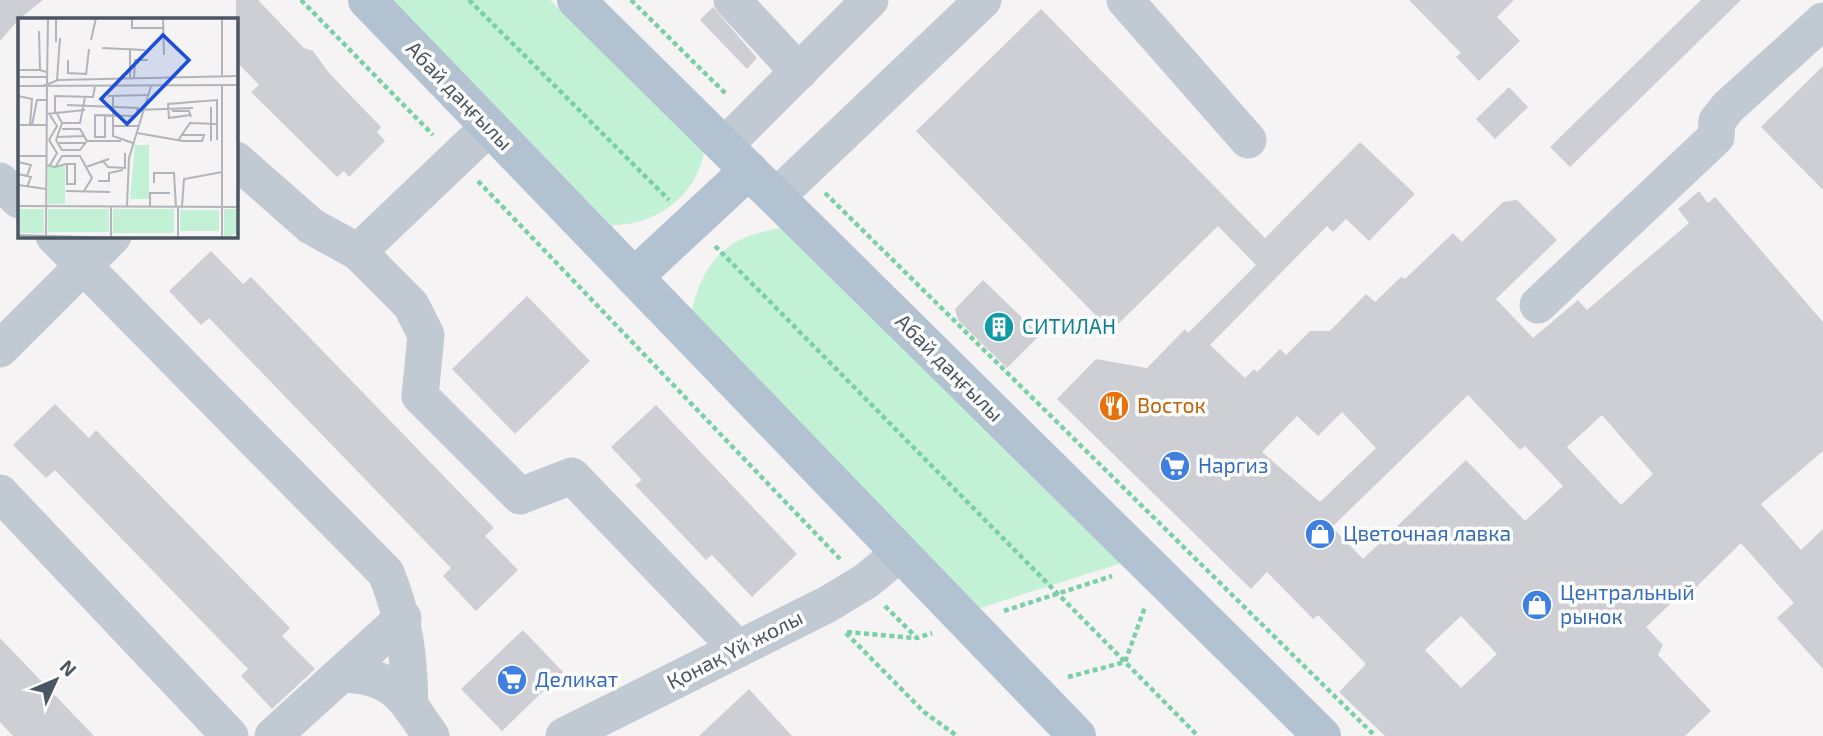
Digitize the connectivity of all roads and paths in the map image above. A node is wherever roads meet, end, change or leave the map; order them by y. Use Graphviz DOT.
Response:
graph roads {
  1 [pos="301,0"];
  2 [pos="367,0"];
  3 [pos="469,0"];
  4 [pos="576,0"];
  5 [pos="631,0"];
  6 [pos="732,0"];
  7 [pos="870,0"];
  8 [pos="983,0"];
  9 [pos="1125,0"];
  10 [pos="1823,21"];
  11 [pos="799,72"];
  12 [pos="759,112"];
  13 [pos="489,127"];
  14 [pos="1248,140"];
  15 [pos="736,158"];
  16 [pos="456,159"];
  17 [pos="238,162"];
  18 [pos="810,164"];
  19 [pos="0,181"];
  20 [pos="776,197"];
  21 [pos="18,200"];
  22 [pos="692,222"];
  23 [pos="56,238"];
  24 [pos="111,238"];
  25 [pos="358,252"];
  26 [pos="84,266"];
  27 [pos="634,278"];
  28 [pos="1538,306"];
  29 [pos="0,349"];
  30 [pos="0,494"];
  31 [pos="900,553"];
  32 [pos="1157,573"];
  33 [pos="403,618"];
  34 [pos="846,632"];
  35 [pos="833,638"];
  36 [pos="916,638"];
  37 [pos="738,649"];
  38 [pos="1125,662"];
  39 [pos="342,674"];
  40 [pos="1029,688"];
  41 [pos="410,706"];
  42 [pos="230,736"];
  43 [pos="273,736"];
  44 [pos="431,736"];
  45 [pos="564,736"];
  46 [pos="957,736"];
  47 [pos="1077,736"];
  48 [pos="1198,736"];
  49 [pos="1322,736"];
  50 [pos="1375,736"];
  1 -- 16 [label="path"];
  2 -- 13 [label="main road, Абай даңғылы"];
  3 -- 22 [label="path"];
  4 -- 15 [label="main road, Абай даңғылы"];
  5 -- 12 [label="path"];
  6 -- 11 [label="street"];
  7 -- 11 [label="street"];
  8 -- 18 [label="street"];
  9 -- 14 [label="street"];
  10 -- 28 [label="street"];
  11 -- 12 [label="street"];
  12 -- 15 [label="street"];
  13 -- 16 [label="street"];
  13 -- 27 [label="main road, Абай даңғылы"];
  15 -- 20 [label="main road, Абай даңғылы"];
  15 -- 22 [label="main road"];
  16 -- 25 [label="street"];
  17 -- 25 [label="street"];
  18 -- 20 [label="street"];
  18 -- 50 [label="path"];
  19 -- 21 [label="street"];
  20 -- 32 [label="main road, Абай даңғылы"];
  22 -- 27 [label="main road"];
  22 -- 38 [label="path"];
  23 -- 26 [label="street"];
  24 -- 26 [label="street"];
  25 -- 37 [label="street"];
  26 -- 29 [label="street"];
  26 -- 33 [label="street"];
  27 -- 31 [label="main road, Абай даңғылы"];
  30 -- 42 [label="street"];
  31 -- 37 [label="street, Қонақ Үй жолы"];
  31 -- 40 [label="main road, Абай даңғылы"];
  32 -- 38 [label="path"];
  32 -- 49 [label="main road, Абай даңғылы"];
  33 -- 39 [label="street"];
  33 -- 41 [label="street"];
  34 -- 35 [label="path"];
  34 -- 36 [label="path"];
  34 -- 46 [label="path"];
  37 -- 45 [label="street, Қонақ Үй жолы"];
  38 -- 40 [label="path"];
  38 -- 48 [label="path"];
  39 -- 41 [label="street"];
  39 -- 43 [label="street"];
  40 -- 47 [label="main road, Абай даңғылы"];
  41 -- 44 [label="street"];
}
